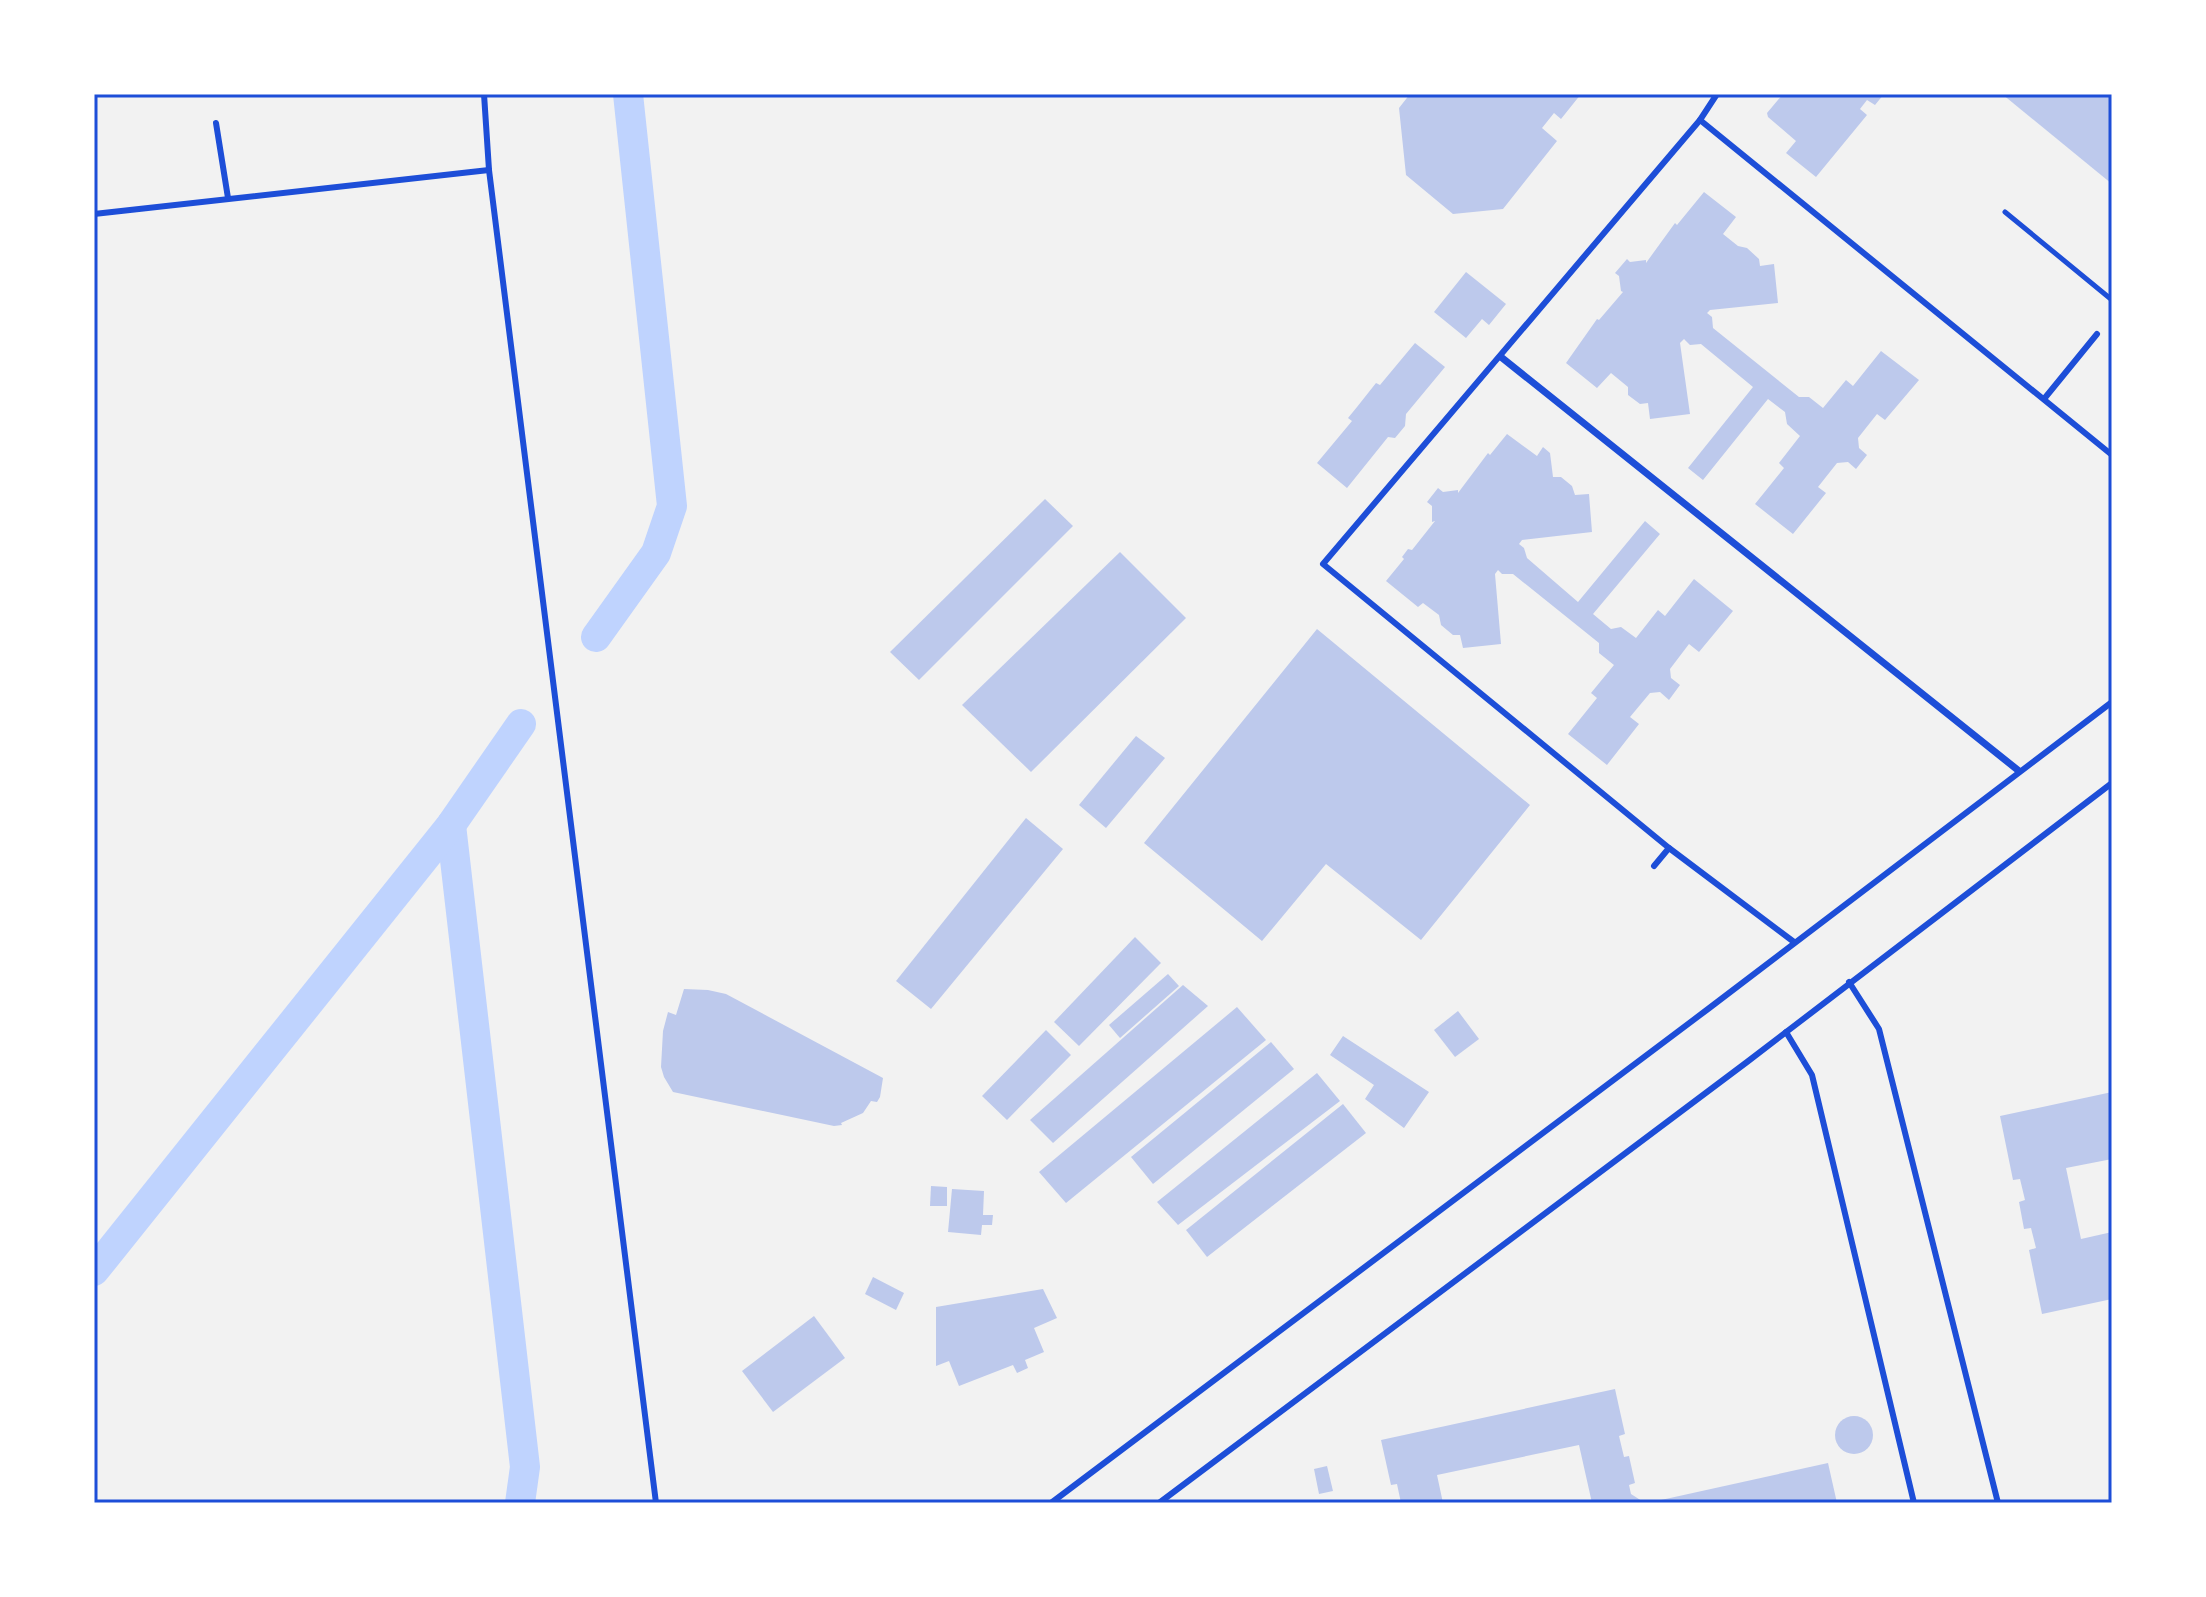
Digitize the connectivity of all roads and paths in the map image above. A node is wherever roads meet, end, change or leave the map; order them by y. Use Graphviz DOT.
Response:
graph roads {
  1 [pos="484,94"];
  2 [pos="1717,94"];
  3 [pos="1700,120"];
  4 [pos="216,123"];
  5 [pos="489,170"];
  6 [pos="228,198"];
  7 [pos="2005,212"];
  8 [pos="94,214"];
  9 [pos="2112,300"];
  10 [pos="2097,334"];
  11 [pos="1501,357"];
  12 [pos="2044,399"];
  13 [pos="2112,455"];
  14 [pos="2112,702"];
  15 [pos="2019,771"];
  16 [pos="2112,783"];
  17 [pos="1669,848"];
  18 [pos="1654,866"];
  19 [pos="1794,942"];
  20 [pos="1849,982"];
  21 [pos="1786,1032"];
  22 [pos="656,1503"];
  23 [pos="1051,1503"];
  24 [pos="1159,1503"];
  25 [pos="1914,1503"];
  26 [pos="1998,1503"];
  1 -- 5 [label="lane"];
  2 -- 3 [label="lane"];
  3 -- 11 [label="lane"];
  3 -- 12 [label="lane"];
  4 -- 6 [label="lane"];
  5 -- 6 [label="lane"];
  5 -- 22 [label="lane"];
  6 -- 8 [label="lane"];
  7 -- 9 [label="path"];
  10 -- 12 [label="lane"];
  11 -- 15 [label="street"];
  11 -- 17 [label="lane"];
  12 -- 13 [label="lane"];
  14 -- 15 [label="lane"];
  15 -- 19 [label="lane"];
  16 -- 20 [label="lane"];
  17 -- 18 [label="lane"];
  17 -- 19 [label="lane"];
  19 -- 23 [label="lane"];
  20 -- 21 [label="lane"];
  20 -- 26 [label="lane"];
  21 -- 24 [label="lane"];
  21 -- 25 [label="lane"];
}
